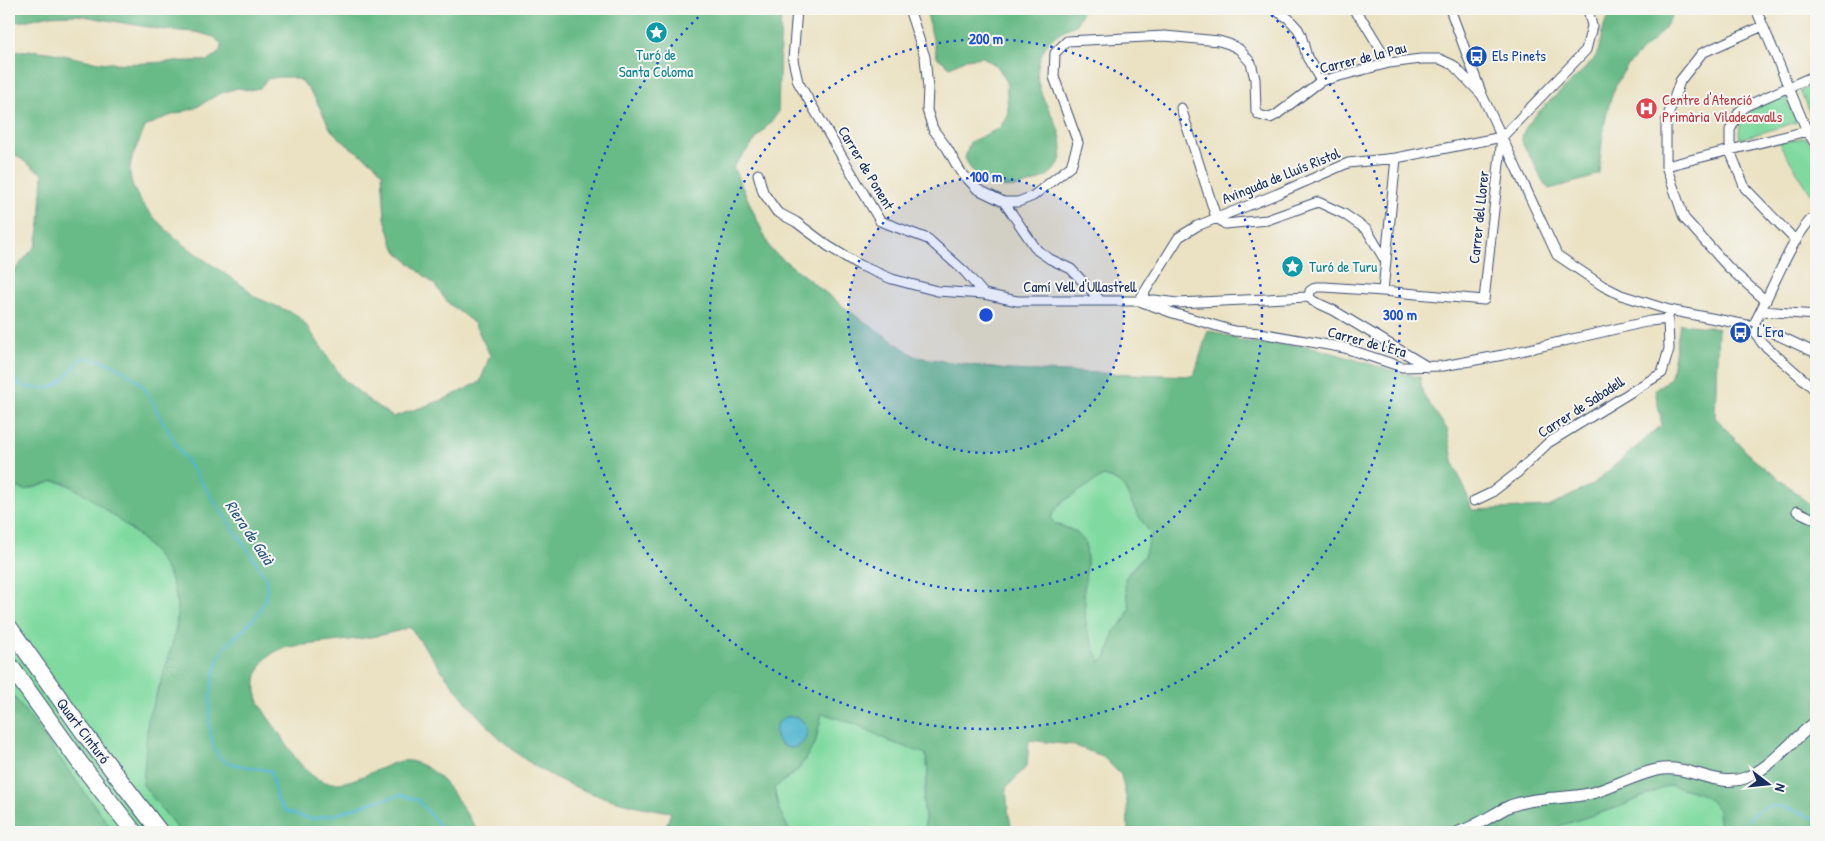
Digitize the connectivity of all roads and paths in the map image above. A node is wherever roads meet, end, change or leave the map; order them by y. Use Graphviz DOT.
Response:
graph roads {
  1 [pos="797,9"];
  2 [pos="909,9"];
  3 [pos="1273,9"];
  4 [pos="1353,9"];
  5 [pos="1450,9"];
  6 [pos="1588,9"];
  7 [pos="1756,9"];
  8 [pos="1764,26"];
  9 [pos="1389,63"];
  10 [pos="1816,75"];
  11 [pos="1321,81"];
  12 [pos="1790,88"];
  13 [pos="1482,95"];
  14 [pos="1181,108"];
  15 [pos="1807,131"];
  16 [pos="1502,137"];
  17 [pos="1816,145"];
  18 [pos="1730,151"];
  19 [pos="1396,158"];
  20 [pos="1666,166"];
  21 [pos="758,174"];
  22 [pos="1004,202"];
  23 [pos="1816,215"];
  24 [pos="1216,217"];
  25 [pos="1796,241"];
  26 [pos="1386,262"];
  27 [pos="1383,291"];
  28 [pos="984,294"];
  29 [pos="1309,297"];
  30 [pos="1100,300"];
  31 [pos="1139,301"];
  32 [pos="1766,301"];
  33 [pos="1761,311"];
  34 [pos="1669,315"];
  35 [pos="1816,315"];
  36 [pos="1754,327"];
  37 [pos="1816,353"];
  38 [pos="1428,367"];
  39 [pos="1816,392"];
  40 [pos="1474,501"];
  41 [pos="1797,511"];
  42 [pos="1816,520"];
  43 [pos="9,627"];
  44 [pos="9,664"];
  45 [pos="1816,722"];
  46 [pos="134,832"];
  47 [pos="160,832"];
  48 [pos="1459,832"];
  1 -- 28 [label="street, Carrer de Ponent"];
  2 -- 22 [label="street"];
  3 -- 11 [label="street"];
  4 -- 9 [label="street"];
  5 -- 13 [label="street"];
  6 -- 16 [label="street"];
  7 -- 8 [label="street"];
  8 -- 12 [label="street"];
  8 -- 20 [label="street"];
  9 -- 11 [label="street, Carrer de la Pau"];
  9 -- 13 [label="street, Carrer de la Pau"];
  10 -- 12 [label="street"];
  11 -- 22 [label="street, Carrer de la Pau"];
  12 -- 15 [label="street"];
  12 -- 18 [label="street"];
  13 -- 16 [label="street"];
  14 -- 24 [label="street"];
  15 -- 17 [label="street"];
  15 -- 18 [label="street"];
  16 -- 19 [label="street, Avinguda de Lluís Ristol"];
  16 -- 27 [label="street, Carrer del Llorer"];
  16 -- 34 [label="street"];
  18 -- 20 [label="street"];
  18 -- 25 [label="street"];
  19 -- 24 [label="street, Avinguda de Lluís Ristol"];
  19 -- 26 [label="street"];
  20 -- 32 [label="street"];
  21 -- 28 [label="street, Camí Vell d'Ullastrell"];
  22 -- 30 [label="street"];
  23 -- 25 [label="street"];
  24 -- 26 [label="street"];
  24 -- 31 [label="street, Avinguda de Lluís Ristol"];
  25 -- 32 [label="street"];
  26 -- 27 [label="street"];
  27 -- 29 [label="street"];
  28 -- 30 [label="street, Camí Vell d'Ullastrell"];
  29 -- 31 [label="street, Camí Vell d'Ullastrell"];
  29 -- 38 [label="street"];
  30 -- 31 [label="street, Camí Vell d'Ullastrell"];
  31 -- 38 [label="street, Carrer de l'Era"];
  32 -- 33 [label="street"];
  33 -- 35 [label="street"];
  33 -- 36 [label="street"];
  34 -- 36 [label="street"];
  34 -- 38 [label="street, Carrer de l'Era"];
  34 -- 40 [label="street, Carrer de Sabadell"];
  36 -- 37 [label="street"];
  36 -- 39 [label="street"];
  41 -- 42 [label="street"];
  43 -- 47 [label="highway, Quart Cinturó"];
  44 -- 46 [label="highway, Quart Cinturó"];
  45 -- 48 [label="street"];
}
